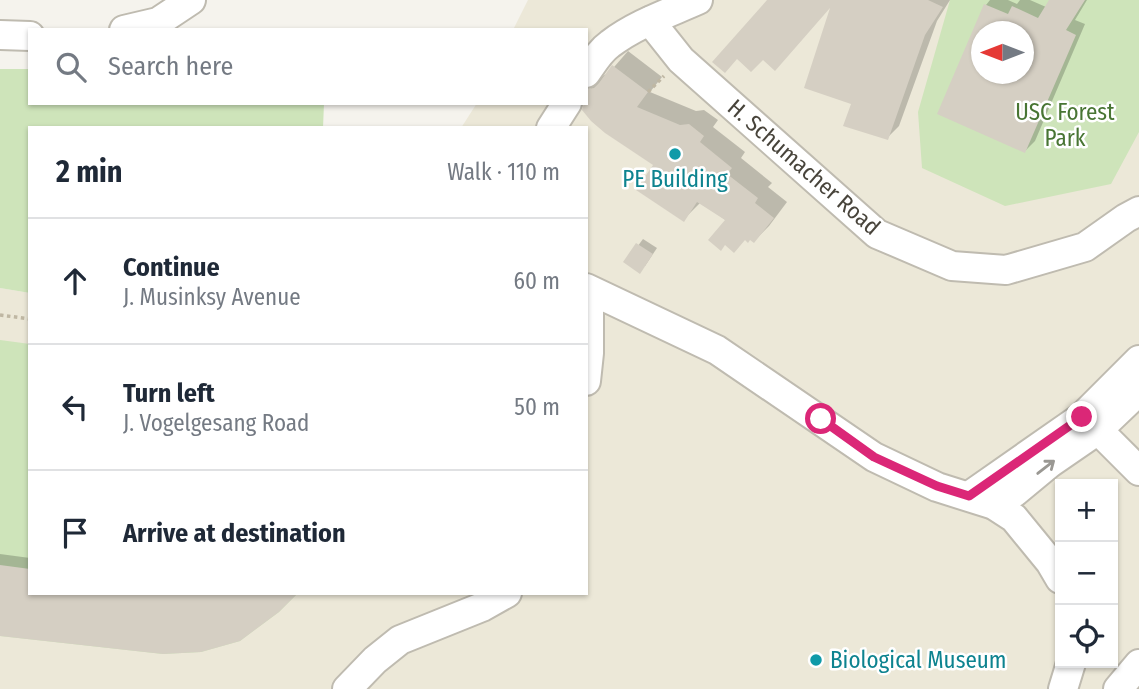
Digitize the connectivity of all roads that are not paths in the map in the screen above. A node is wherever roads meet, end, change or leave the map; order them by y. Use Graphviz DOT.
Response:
graph roads {
  1 [pos="191,0"];
  2 [pos="698,0"];
  3 [pos="650,21"];
  4 [pos="132,28"];
  5 [pos="0,35"];
  6 [pos="28,36"];
  7 [pos="588,70"];
  8 [pos="566,105"];
  9 [pos="552,126"];
  10 [pos="1139,211"];
  11 [pos="588,289"];
  12 [pos="588,302"];
  13 [pos="1139,360"];
  14 [pos="588,362"];
  15 [pos="1139,391"];
  16 [pos="1098,430"];
  17 [pos="1139,471"];
  18 [pos="982,500"];
  19 [pos="1055,571"];
  20 [pos="497,595"];
  21 [pos="473,600"];
  22 [pos="1139,664"];
  23 [pos="1069,668"];
  24 [pos="347,689"];
  25 [pos="1063,689"];
  26 [pos="1118,689"];
  1 -- 4 [label="lane"];
  2 -- 3 [label="lane"];
  3 -- 7 [label="lane"];
  3 -- 10 [label="lane, H. Schumacher Road"];
  5 -- 6 [label="lane"];
  8 -- 9 [label="lane"];
  11 -- 18 [label="lane"];
  12 -- 14 [label="lane"];
  13 -- 18 [label="lane"];
  15 -- 16 [label="lane"];
  16 -- 17 [label="lane"];
  18 -- 16 [label="lane, one-way"];
  18 -- 19 [label="lane"];
  20 -- 21 [label="lane"];
  21 -- 24 [label="lane"];
  22 -- 26 [label="lane"];
  23 -- 25 [label="lane"];
}
